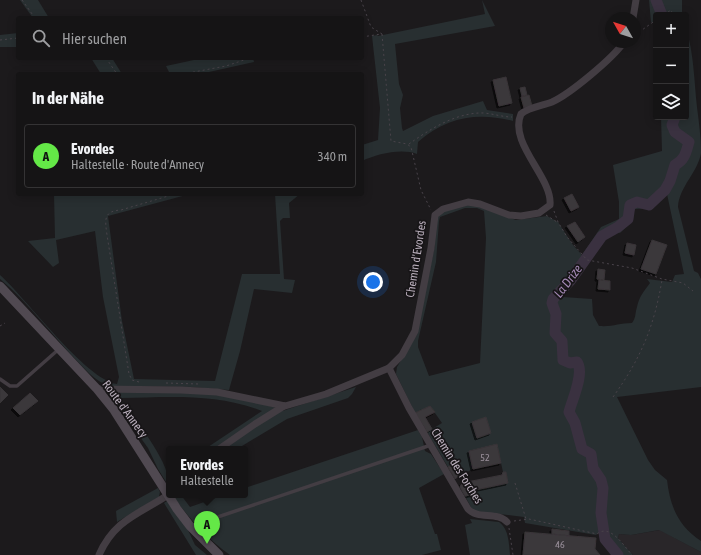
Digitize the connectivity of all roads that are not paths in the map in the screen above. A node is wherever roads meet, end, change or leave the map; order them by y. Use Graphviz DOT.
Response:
graph roads {
  1 [pos="636,0"];
  2 [pos="633,12"];
  3 [pos="618,48"];
  4 [pos="0,286"];
  5 [pos="60,348"];
  6 [pos="389,368"];
  7 [pos="0,379"];
  8 [pos="97,389"];
  9 [pos="284,406"];
  10 [pos="431,445"];
  11 [pos="224,446"];
  12 [pos="166,489"];
  13 [pos="166,493"];
  14 [pos="172,498"];
  15 [pos="507,522"];
  16 [pos="190,526"];
  17 [pos="99,555"];
  18 [pos="219,555"];
  1 -- 2 [label="street"];
  3 -- 6 [label="street, Chemin d'Evordes"];
  4 -- 5 [label="main road, Route d'Annecy"];
  5 -- 7 [label="lane"];
  5 -- 8 [label="main road, Route d'Annecy"];
  6 -- 9 [label="street, Chemin d'Evordes"];
  6 -- 10 [label="street, Chemin des Forches"];
  8 -- 9 [label="street, Chemin d'Evordes"];
  8 -- 12 [label="main road, Route d'Annecy"];
  9 -- 11 [label="street, Chemin d'Evordes"];
  10 -- 15 [label="street, Chemin des Forches"];
  10 -- 16 [label="lane"];
  13 -- 17 [label="street"];
  14 -- 16 [label="main road, Route d'Annecy"];
  16 -- 18 [label="main road, Route d'Annecy"];
}
